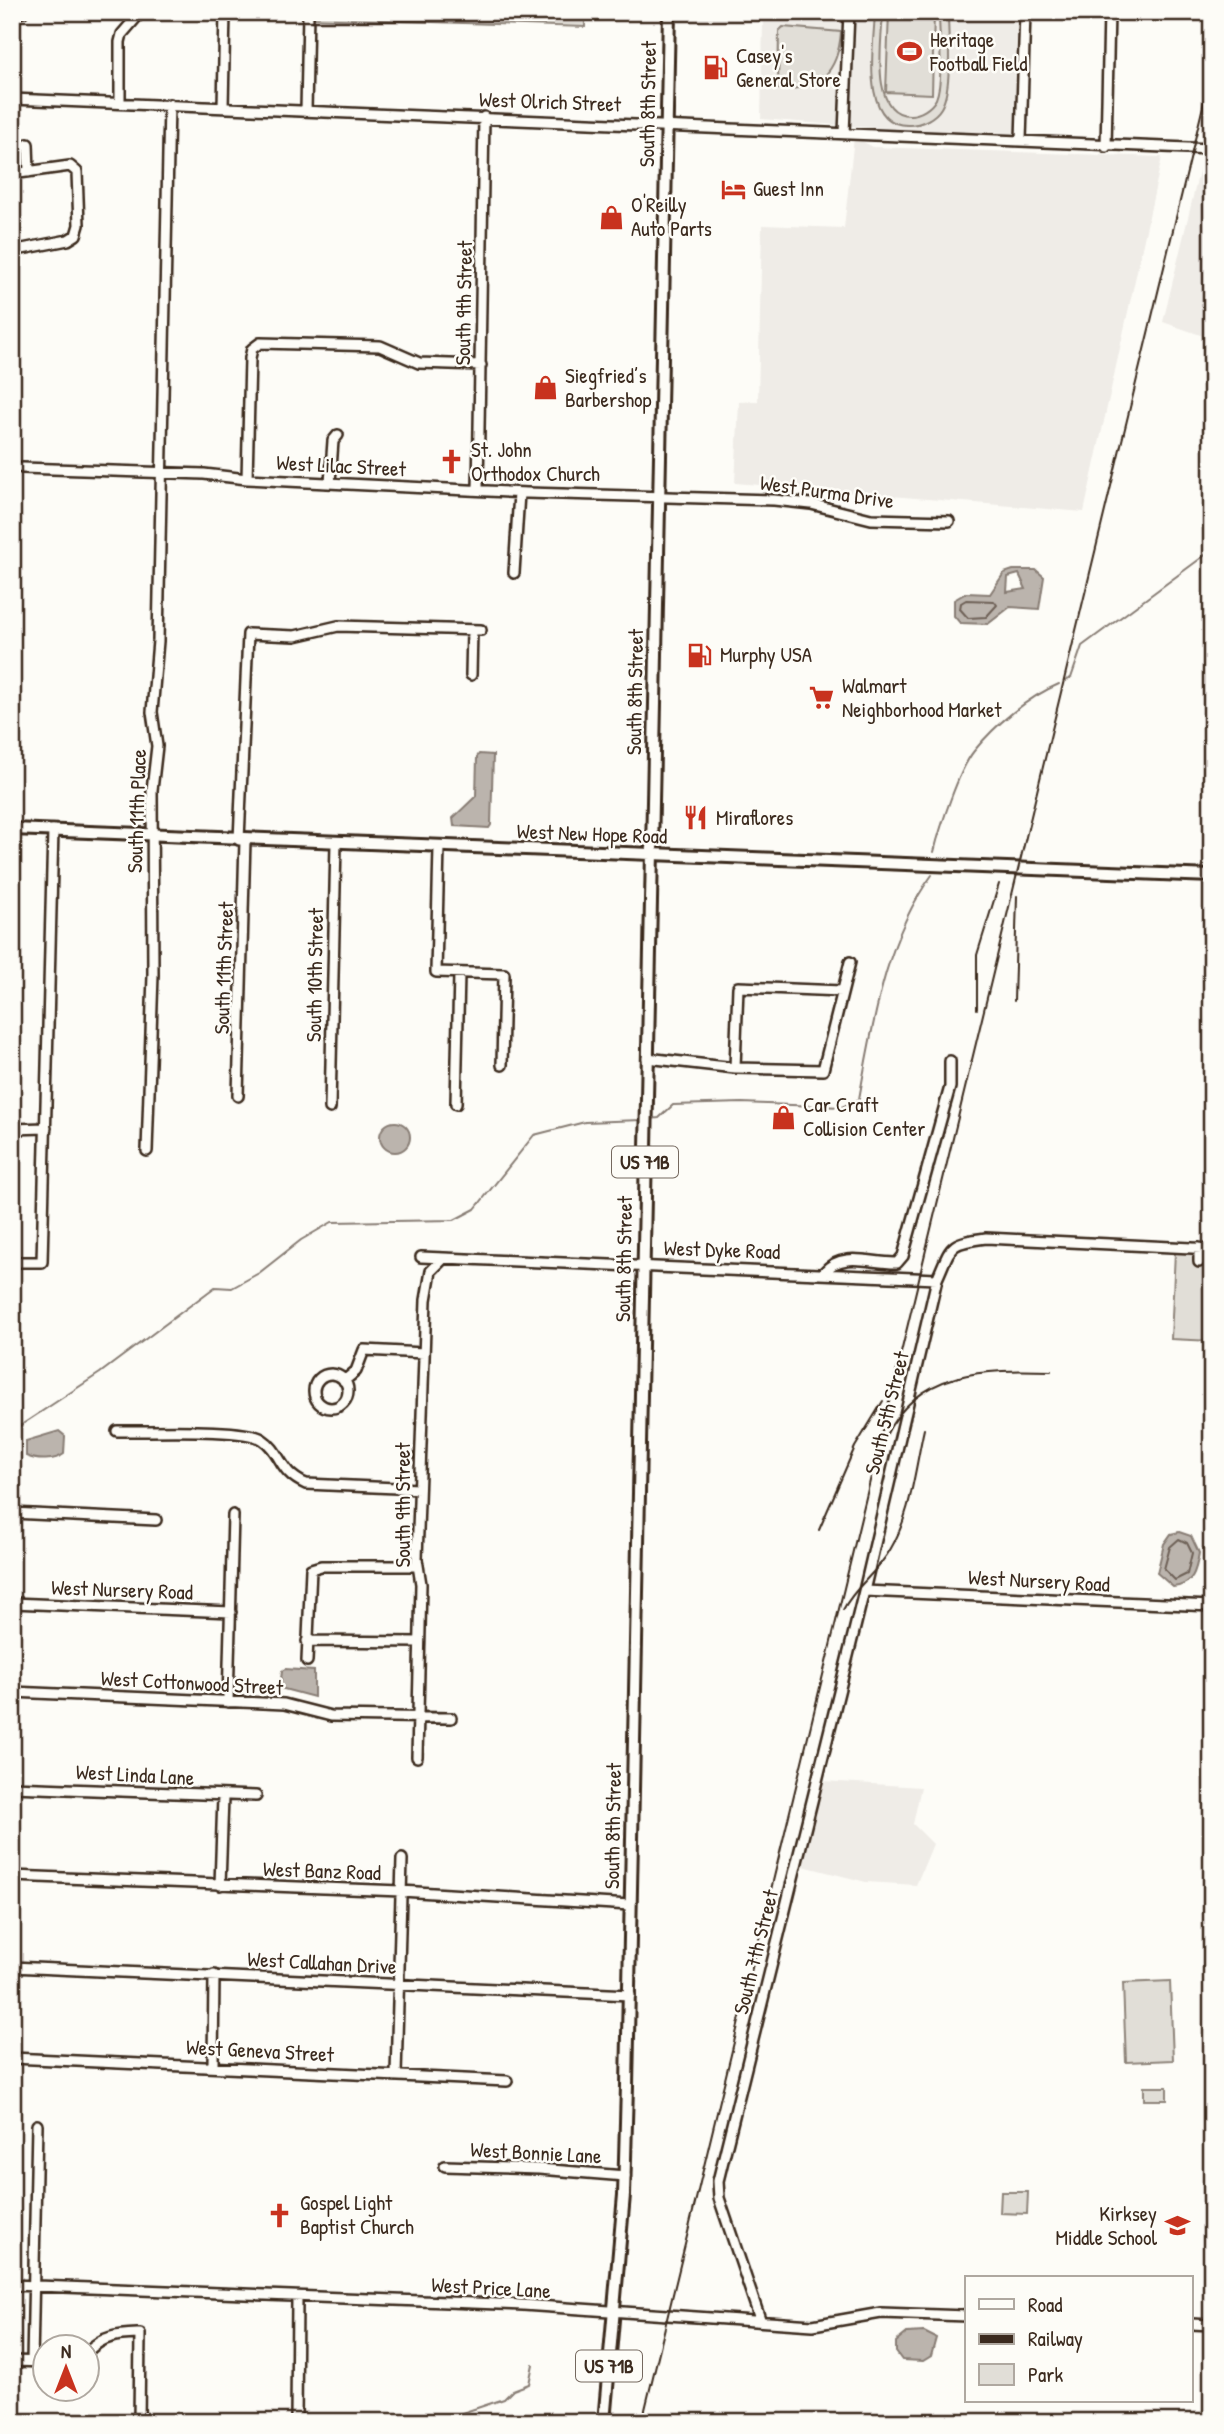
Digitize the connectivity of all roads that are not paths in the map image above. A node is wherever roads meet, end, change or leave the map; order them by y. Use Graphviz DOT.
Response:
graph roads {
  1 [pos="23,12"];
  2 [pos="141,12"];
  3 [pos="225,12"];
  4 [pos="308,12"];
  5 [pos="669,12"];
  6 [pos="849,12"];
  7 [pos="1025,12"];
  8 [pos="1109,12"];
  9 [pos="12,15"];
  10 [pos="12,99"];
  11 [pos="120,102"];
  12 [pos="169,104"];
  13 [pos="223,107"];
  14 [pos="306,111"];
  15 [pos="484,117"];
  16 [pos="666,125"];
  17 [pos="844,133"];
  18 [pos="1021,140"];
  19 [pos="28,144"];
  20 [pos="1106,147"];
  21 [pos="1212,149"];
  22 [pos="29,172"];
  23 [pos="12,174"];
  24 [pos="12,251"];
  25 [pos="481,365"];
  26 [pos="338,435"];
  27 [pos="22,468"];
  28 [pos="160,473"];
  29 [pos="247,479"];
  30 [pos="330,483"];
  31 [pos="478,490"];
  32 [pos="519,493"];
  33 [pos="659,496"];
  34 [pos="949,521"];
  35 [pos="514,573"];
  36 [pos="471,675"];
  37 [pos="12,829"];
  38 [pos="53,831"];
  39 [pos="152,835"];
  40 [pos="242,840"];
  41 [pos="336,843"];
  42 [pos="439,846"];
  43 [pos="652,856"];
  44 [pos="1212,876"];
  45 [pos="850,962"];
  46 [pos="459,974"];
  47 [pos="842,991"];
  48 [pos="648,1058"];
  49 [pos="950,1061"];
  50 [pos="502,1065"];
  51 [pos="735,1068"];
  52 [pos="238,1096"];
  53 [pos="456,1104"];
  54 [pos="330,1108"];
  55 [pos="46,1128"];
  56 [pos="12,1129"];
  57 [pos="146,1151"];
  58 [pos="1199,1248"];
  59 [pos="1212,1249"];
  60 [pos="421,1257"];
  61 [pos="443,1259"];
  62 [pos="12,1262"];
  63 [pos="1199,1262"];
  64 [pos="643,1264"];
  65 [pos="824,1272"];
  66 [pos="937,1279"];
  67 [pos="424,1353"];
  68 [pos="344,1381"];
  69 [pos="117,1431"];
  70 [pos="419,1489"];
  71 [pos="12,1513"];
  72 [pos="233,1515"];
  73 [pos="156,1520"];
  74 [pos="417,1566"];
  75 [pos="864,1591"];
  76 [pos="12,1603"];
  77 [pos="1212,1606"];
  78 [pos="231,1612"];
  79 [pos="307,1641"];
  80 [pos="419,1642"];
  81 [pos="307,1661"];
  82 [pos="12,1692"];
  83 [pos="228,1702"];
  84 [pos="418,1717"];
  85 [pos="451,1718"];
  86 [pos="417,1757"];
  87 [pos="12,1787"];
  88 [pos="223,1797"];
  89 [pos="256,1797"];
  90 [pos="402,1859"];
  91 [pos="12,1876"];
  92 [pos="220,1885"];
  93 [pos="401,1891"];
  94 [pos="630,1905"];
  95 [pos="12,1967"];
  96 [pos="215,1975"];
  97 [pos="399,1984"];
  98 [pos="630,1995"];
  99 [pos="12,2058"];
  100 [pos="213,2066"];
  101 [pos="396,2075"];
  102 [pos="507,2081"];
  103 [pos="37,2125"];
  104 [pos="445,2166"];
  105 [pos="625,2176"];
  106 [pos="12,2285"];
  107 [pos="34,2286"];
  108 [pos="297,2297"];
  109 [pos="614,2311"];
  110 [pos="965,2316"];
  111 [pos="760,2319"];
  112 [pos="1192,2324"];
  113 [pos="1212,2325"];
  114 [pos="33,2332"];
  115 [pos="102,2339"];
  116 [pos="12,2361"];
  117 [pos="32,2362"];
  118 [pos="139,2422"];
  119 [pos="296,2422"];
  120 [pos="604,2422"];
  1 -- 9 [label="street"];
  2 -- 11 [label="street"];
  3 -- 13 [label="street"];
  4 -- 14 [label="street"];
  5 -- 16 [label="main road, South 8th Street / US 71B"];
  6 -- 17 [label="street"];
  7 -- 18 [label="street"];
  8 -- 20 [label="street"];
  10 -- 11 [label="street, West Olrich Street"];
  11 -- 12 [label="street, West Olrich Street"];
  12 -- 13 [label="street, West Olrich Street"];
  12 -- 28 [label="street, South 11th Place"];
  13 -- 14 [label="street, West Olrich Street"];
  14 -- 15 [label="street, West Olrich Street"];
  15 -- 16 [label="street, West Olrich Street"];
  15 -- 25 [label="street, South 9th Street"];
  16 -- 17 [label="street, West Olrich Street"];
  16 -- 33 [label="main road, South 8th Street / US 71B"];
  17 -- 18 [label="street, West Olrich Street"];
  18 -- 20 [label="street, West Olrich Street"];
  19 -- 22 [label="street"];
  20 -- 21 [label="street, West Olrich Street"];
  22 -- 23 [label="street"];
  22 -- 24 [label="street"];
  25 -- 29 [label="street"];
  25 -- 31 [label="street, South 9th Street"];
  26 -- 30 [label="street"];
  27 -- 28 [label="street, West Lilac Street"];
  28 -- 29 [label="street, West Lilac Street"];
  28 -- 39 [label="street, South 11th Place"];
  29 -- 30 [label="street, West Lilac Street"];
  30 -- 31 [label="street, West Lilac Street"];
  31 -- 32 [label="street, West Lilac Street"];
  32 -- 33 [label="street, West Lilac Street"];
  32 -- 35 [label="street"];
  33 -- 34 [label="street, West Purma Drive"];
  33 -- 43 [label="main road, South 8th Street / US 71B"];
  36 -- 40 [label="street, South 11th Street"];
  37 -- 38 [label="main road, West New Hope Road"];
  38 -- 39 [label="main road, West New Hope Road"];
  38 -- 55 [label="street"];
  39 -- 40 [label="main road, West New Hope Road"];
  39 -- 57 [label="street, South 11th Place"];
  40 -- 41 [label="main road, West New Hope Road"];
  40 -- 52 [label="street, South 11th Street"];
  41 -- 42 [label="main road, West New Hope Road"];
  41 -- 54 [label="street, South 10th Street"];
  42 -- 43 [label="main road, West New Hope Road"];
  42 -- 46 [label="street"];
  43 -- 44 [label="main road, West New Hope Road"];
  43 -- 48 [label="main road, South 8th Street / US 71B"];
  45 -- 47 [label="street"];
  46 -- 50 [label="street"];
  46 -- 53 [label="street"];
  47 -- 51 [label="street"];
  47 -- 51 [label="street"];
  48 -- 51 [label="street"];
  48 -- 64 [label="main road, South 8th Street / US 71B"];
  49 -- 65 [label="street"];
  55 -- 56 [label="street"];
  55 -- 62 [label="street"];
  58 -- 59 [label="street"];
  58 -- 63 [label="street"];
  58 -- 66 [label="street, South 5th Street"];
  60 -- 61 [label="street, West Dyke Road"];
  61 -- 64 [label="street, West Dyke Road"];
  61 -- 67 [label="street, South 9th Street"];
  64 -- 65 [label="street, West Dyke Road"];
  64 -- 94 [label="main road, South 8th Street / US 71B"];
  65 -- 66 [label="street, West Dyke Road"];
  66 -- 75 [label="street, South 5th Street"];
  67 -- 68 [label="street"];
  67 -- 70 [label="street, South 9th Street"];
  69 -- 70 [label="street"];
  70 -- 74 [label="street, South 9th Street"];
  71 -- 73 [label="street"];
  72 -- 78 [label="street"];
  74 -- 79 [label="street"];
  74 -- 80 [label="street, South 9th Street"];
  75 -- 77 [label="street, West Nursery Road"];
  75 -- 111 [label="street, South 7th Street"];
  76 -- 78 [label="street, West Nursery Road"];
  78 -- 83 [label="street"];
  79 -- 80 [label="street"];
  79 -- 81 [label="street"];
  80 -- 84 [label="street, South 9th Street"];
  82 -- 83 [label="street, West Cottonwood Street"];
  83 -- 84 [label="street, West Cottonwood Street"];
  84 -- 85 [label="street, West Cottonwood Street"];
  84 -- 86 [label="street, South 9th Street"];
  87 -- 88 [label="street, West Linda Lane"];
  88 -- 89 [label="street, West Linda Lane"];
  88 -- 92 [label="street"];
  90 -- 93 [label="street"];
  91 -- 92 [label="street, West Banz Road"];
  92 -- 93 [label="street, West Banz Road"];
  93 -- 94 [label="street, West Banz Road"];
  93 -- 97 [label="street"];
  94 -- 98 [label="main road, South 8th Street / US 71B"];
  95 -- 96 [label="street, West Callahan Drive"];
  96 -- 97 [label="street, West Callahan Drive"];
  96 -- 100 [label="street"];
  97 -- 98 [label="street, West Callahan Drive"];
  97 -- 101 [label="street"];
  98 -- 105 [label="main road, South 8th Street / US 71B"];
  99 -- 100 [label="street, West Geneva Street"];
  100 -- 101 [label="street, West Geneva Street"];
  101 -- 102 [label="street, West Geneva Street"];
  103 -- 107 [label="street"];
  104 -- 105 [label="street, West Bonnie Lane"];
  105 -- 109 [label="main road, South 8th Street / US 71B"];
  106 -- 107 [label="street, West Price Lane"];
  107 -- 108 [label="street, West Price Lane"];
  107 -- 114 [label="street"];
  108 -- 109 [label="street, West Price Lane"];
  108 -- 119 [label="street"];
  109 -- 111 [label="street, West Price Lane"];
  109 -- 120 [label="main road, South 8th Street / US 71B"];
  110 -- 111 [label="street, West Price Lane"];
  112 -- 113 [label="street"];
  115 -- 118 [label="street"];
  116 -- 117 [label="street"];
}
